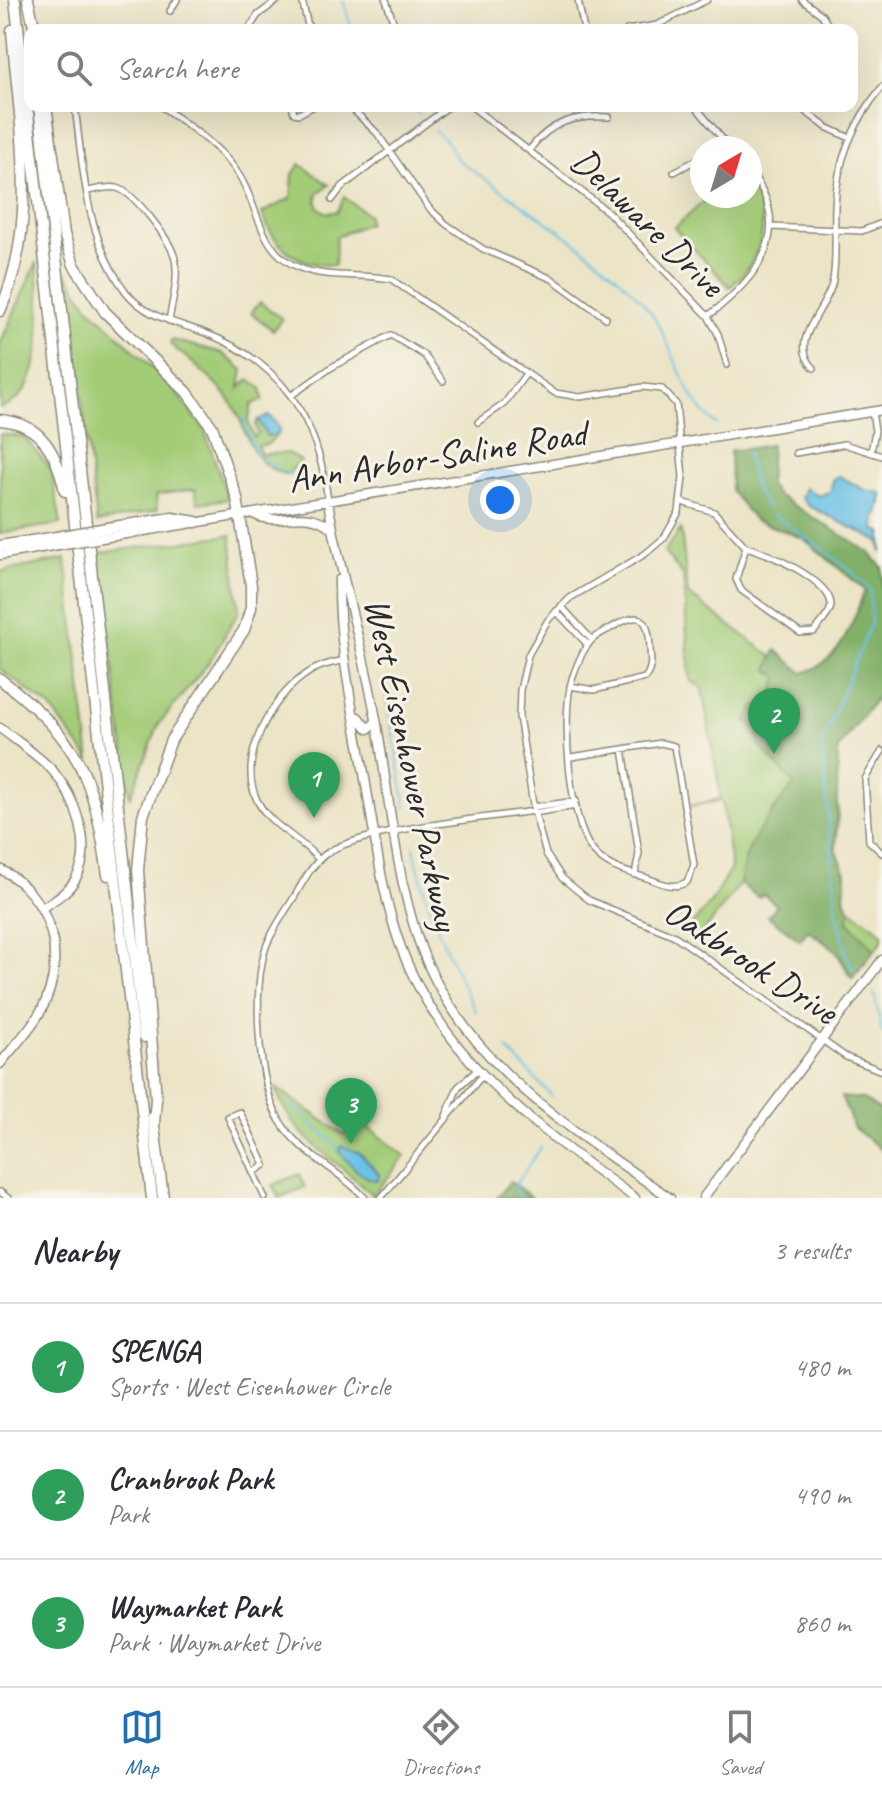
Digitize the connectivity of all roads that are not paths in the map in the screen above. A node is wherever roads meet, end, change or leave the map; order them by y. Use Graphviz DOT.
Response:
graph roads {
  1 [pos="12,0"];
  2 [pos="27,0"];
  3 [pos="177,0"];
  4 [pos="278,0"];
  5 [pos="302,0"];
  6 [pos="386,0"];
  7 [pos="578,0"];
  8 [pos="707,0"];
  9 [pos="802,0"];
  10 [pos="170,11"];
  11 [pos="32,24"];
  12 [pos="252,24"];
  13 [pos="308,24"];
  14 [pos="394,24"];
  15 [pos="583,24"];
  16 [pos="663,24"];
  17 [pos="827,24"];
  18 [pos="882,87"];
  19 [pos="24,100"];
  20 [pos="25,112"];
  21 [pos="40,112"];
  22 [pos="47,112"];
  23 [pos="76,112"];
  24 [pos="169,112"];
  25 [pos="355,112"];
  26 [pos="441,112"];
  27 [pos="479,112"];
  28 [pos="700,112"];
  29 [pos="806,112"];
  30 [pos="609,117"];
  31 [pos="720,136"];
  32 [pos="850,138"];
  33 [pos="530,149"];
  34 [pos="390,150"];
  35 [pos="690,163"];
  36 [pos="674,172"];
  37 [pos="762,189"];
  38 [pos="87,191"];
  39 [pos="332,200"];
  40 [pos="882,223"];
  41 [pos="771,227"];
  42 [pos="835,230"];
  43 [pos="0,311"];
  44 [pos="708,316"];
  45 [pos="606,318"];
  46 [pos="169,321"];
  47 [pos="727,365"];
  48 [pos="814,368"];
  49 [pos="525,375"];
  50 [pos="443,381"];
  51 [pos="292,395"];
  52 [pos="882,410"];
  53 [pos="872,412"];
  54 [pos="0,420"];
  55 [pos="478,422"];
  56 [pos="682,445"];
  57 [pos="871,452"];
  58 [pos="796,453"];
  59 [pos="882,456"];
  60 [pos="328,501"];
  61 [pos="682,502"];
  62 [pos="253,514"];
  63 [pos="241,516"];
  64 [pos="74,519"];
  65 [pos="196,522"];
  66 [pos="333,529"];
  67 [pos="58,541"];
  68 [pos="0,546"];
  69 [pos="746,547"];
  70 [pos="0,555"];
  71 [pos="339,571"];
  72 [pos="558,609"];
  73 [pos="343,642"];
  74 [pos="590,642"];
  75 [pos="345,660"];
  76 [pos="348,674"];
  77 [pos="0,679"];
  78 [pos="570,686"];
  79 [pos="372,705"];
  80 [pos="376,722"];
  81 [pos="0,728"];
  82 [pos="622,749"];
  83 [pos="882,751"];
  84 [pos="361,756"];
  85 [pos="571,757"];
  86 [pos="576,803"];
  87 [pos="388,804"];
  88 [pos="534,810"];
  89 [pos="394,834"];
  90 [pos="374,837"];
  91 [pos="882,853"];
  92 [pos="319,860"];
  93 [pos="0,869"];
  94 [pos="635,875"];
  95 [pos="383,883"];
  96 [pos="42,908"];
  97 [pos="419,941"];
  98 [pos="124,959"];
  99 [pos="882,960"];
  100 [pos="413,974"];
  101 [pos="460,1020"];
  102 [pos="822,1040"];
  103 [pos="0,1064"];
  104 [pos="882,1071"];
  105 [pos="481,1076"];
  106 [pos="540,1106"];
  107 [pos="562,1122"];
  108 [pos="154,1123"];
  109 [pos="568,1149"];
  110 [pos="591,1166"];
  111 [pos="253,1173"];
  112 [pos="646,1181"];
  113 [pos="655,1188"];
  114 [pos="0,1192"];
  115 [pos="8,1198"];
  116 [pos="152,1198"];
  117 [pos="163,1198"];
  118 [pos="265,1198"];
  119 [pos="365,1198"];
  120 [pos="381,1198"];
  121 [pos="635,1198"];
  122 [pos="644,1198"];
  123 [pos="656,1198"];
  124 [pos="670,1198"];
  125 [pos="703,1198"];
  1 -- 19 [label="highway"];
  1 -- 43 [label="highway"];
  2 -- 11 [label="highway"];
  3 -- 10 [label="street"];
  4 -- 12 [label="street"];
  5 -- 13 [label="street"];
  6 -- 14 [label="street"];
  7 -- 15 [label="street"];
  8 -- 16 [label="street"];
  9 -- 17 [label="street"];
  18 -- 32 [label="street"];
  20 -- 64 [label="highway"];
  21 -- 108 [label="highway"];
  22 -- 63 [label="highway"];
  23 -- 38 [label="street"];
  24 -- 49 [label="street"];
  25 -- 34 [label="street"];
  26 -- 34 [label="street"];
  27 -- 33 [label="street, Delaware Drive"];
  28 -- 31 [label="street"];
  29 -- 32 [label="street"];
  30 -- 33 [label="street"];
  32 -- 42 [label="street"];
  33 -- 44 [label="street, Delaware Drive"];
  34 -- 39 [label="street"];
  34 -- 45 [label="street"];
  35 -- 36 [label="street"];
  37 -- 41 [label="street"];
  38 -- 46 [label="street"];
  38 -- 46 [label="street"];
  40 -- 42 [label="street"];
  41 -- 42 [label="street"];
  41 -- 44 [label="street"];
  42 -- 48 [label="street"];
  44 -- 47 [label="street, Delaware Drive"];
  46 -- 51 [label="street"];
  49 -- 55 [label="street"];
  49 -- 56 [label="street"];
  50 -- 51 [label="street"];
  51 -- 60 [label="street"];
  52 -- 53 [label="main road, Ann Arbor-Saline Road"];
  53 -- 56 [label="main road, Ann Arbor-Saline Road"];
  53 -- 57 [label="street"];
  54 -- 64 [label="highway"];
  56 -- 60 [label="main road, Ann Arbor-Saline Road"];
  56 -- 61 [label="street"];
  57 -- 58 [label="street"];
  57 -- 59 [label="street"];
  60 -- 62 [label="main road, Ann Arbor-Saline Road"];
  60 -- 66 [label="main road, West Eisenhower Parkway"];
  61 -- 69 [label="street"];
  61 -- 72 [label="street"];
  62 -- 63 [label="main road, Ann Arbor-Saline Road"];
  62 -- 66 [label="main road"];
  63 -- 65 [label="main road, Ann Arbor-Saline Road"];
  63 -- 108 [label="highway"];
  64 -- 98 [label="highway"];
  65 -- 67 [label="highway, bridge"];
  66 -- 71 [label="main road, West Eisenhower Parkway"];
  67 -- 68 [label="highway"];
  67 -- 70 [label="main road"];
  69 -- 69 [label="street"];
  71 -- 73 [label="main road, West Eisenhower Parkway"];
  71 -- 79 [label="main road, West Eisenhower Parkway"];
  72 -- 74 [label="street"];
  72 -- 88 [label="street, Oakbrook Drive"];
  73 -- 75 [label="main road, West Eisenhower Parkway"];
  73 -- 79 [label="main road"];
  74 -- 78 [label="street"];
  74 -- 78 [label="street"];
  75 -- 76 [label="main road, West Eisenhower Parkway"];
  75 -- 92 [label="street"];
  76 -- 80 [label="main road"];
  76 -- 84 [label="main road, West Eisenhower Parkway"];
  77 -- 98 [label="highway"];
  78 -- 85 [label="street"];
  79 -- 80 [label="main road, West Eisenhower Parkway"];
  80 -- 87 [label="main road, West Eisenhower Parkway"];
  81 -- 96 [label="main road"];
  82 -- 85 [label="street"];
  82 -- 94 [label="street"];
  82 -- 94 [label="street"];
  83 -- 91 [label="street"];
  84 -- 87 [label="main road"];
  84 -- 90 [label="main road, West Eisenhower Parkway"];
  85 -- 86 [label="street"];
  86 -- 88 [label="street"];
  86 -- 94 [label="street"];
  87 -- 89 [label="main road, West Eisenhower Parkway"];
  88 -- 89 [label="street"];
  88 -- 102 [label="street, Oakbrook Drive"];
  89 -- 90 [label="street"];
  89 -- 97 [label="main road, West Eisenhower Parkway"];
  90 -- 92 [label="street"];
  90 -- 95 [label="main road, West Eisenhower Parkway"];
  92 -- 119 [label="street"];
  93 -- 96 [label="main road"];
  95 -- 97 [label="main road"];
  95 -- 100 [label="main road, West Eisenhower Parkway"];
  96 -- 103 [label="main road"];
  97 -- 101 [label="main road, West Eisenhower Parkway"];
  98 -- 116 [label="highway"];
  99 -- 102 [label="main road"];
  100 -- 101 [label="main road"];
  100 -- 105 [label="main road, West Eisenhower Parkway"];
  101 -- 106 [label="main road, West Eisenhower Parkway"];
  102 -- 104 [label="street, Oakbrook Drive"];
  102 -- 125 [label="main road"];
  105 -- 106 [label="main road"];
  105 -- 109 [label="main road, West Eisenhower Parkway"];
  105 -- 120 [label="street"];
  106 -- 107 [label="main road, West Eisenhower Parkway"];
  107 -- 109 [label="main road"];
  107 -- 112 [label="main road, West Eisenhower Parkway"];
  108 -- 117 [label="highway"];
  109 -- 110 [label="main road, West Eisenhower Parkway"];
  110 -- 112 [label="main road"];
  110 -- 121 [label="main road, West Eisenhower Parkway"];
  110 -- 122 [label="main road"];
  111 -- 111 [label="street"];
  111 -- 118 [label="street"];
  112 -- 113 [label="main road, West Eisenhower Parkway"];
  113 -- 123 [label="main road"];
  113 -- 124 [label="main road, West Eisenhower Parkway"];
  114 -- 115 [label="street"];
}
